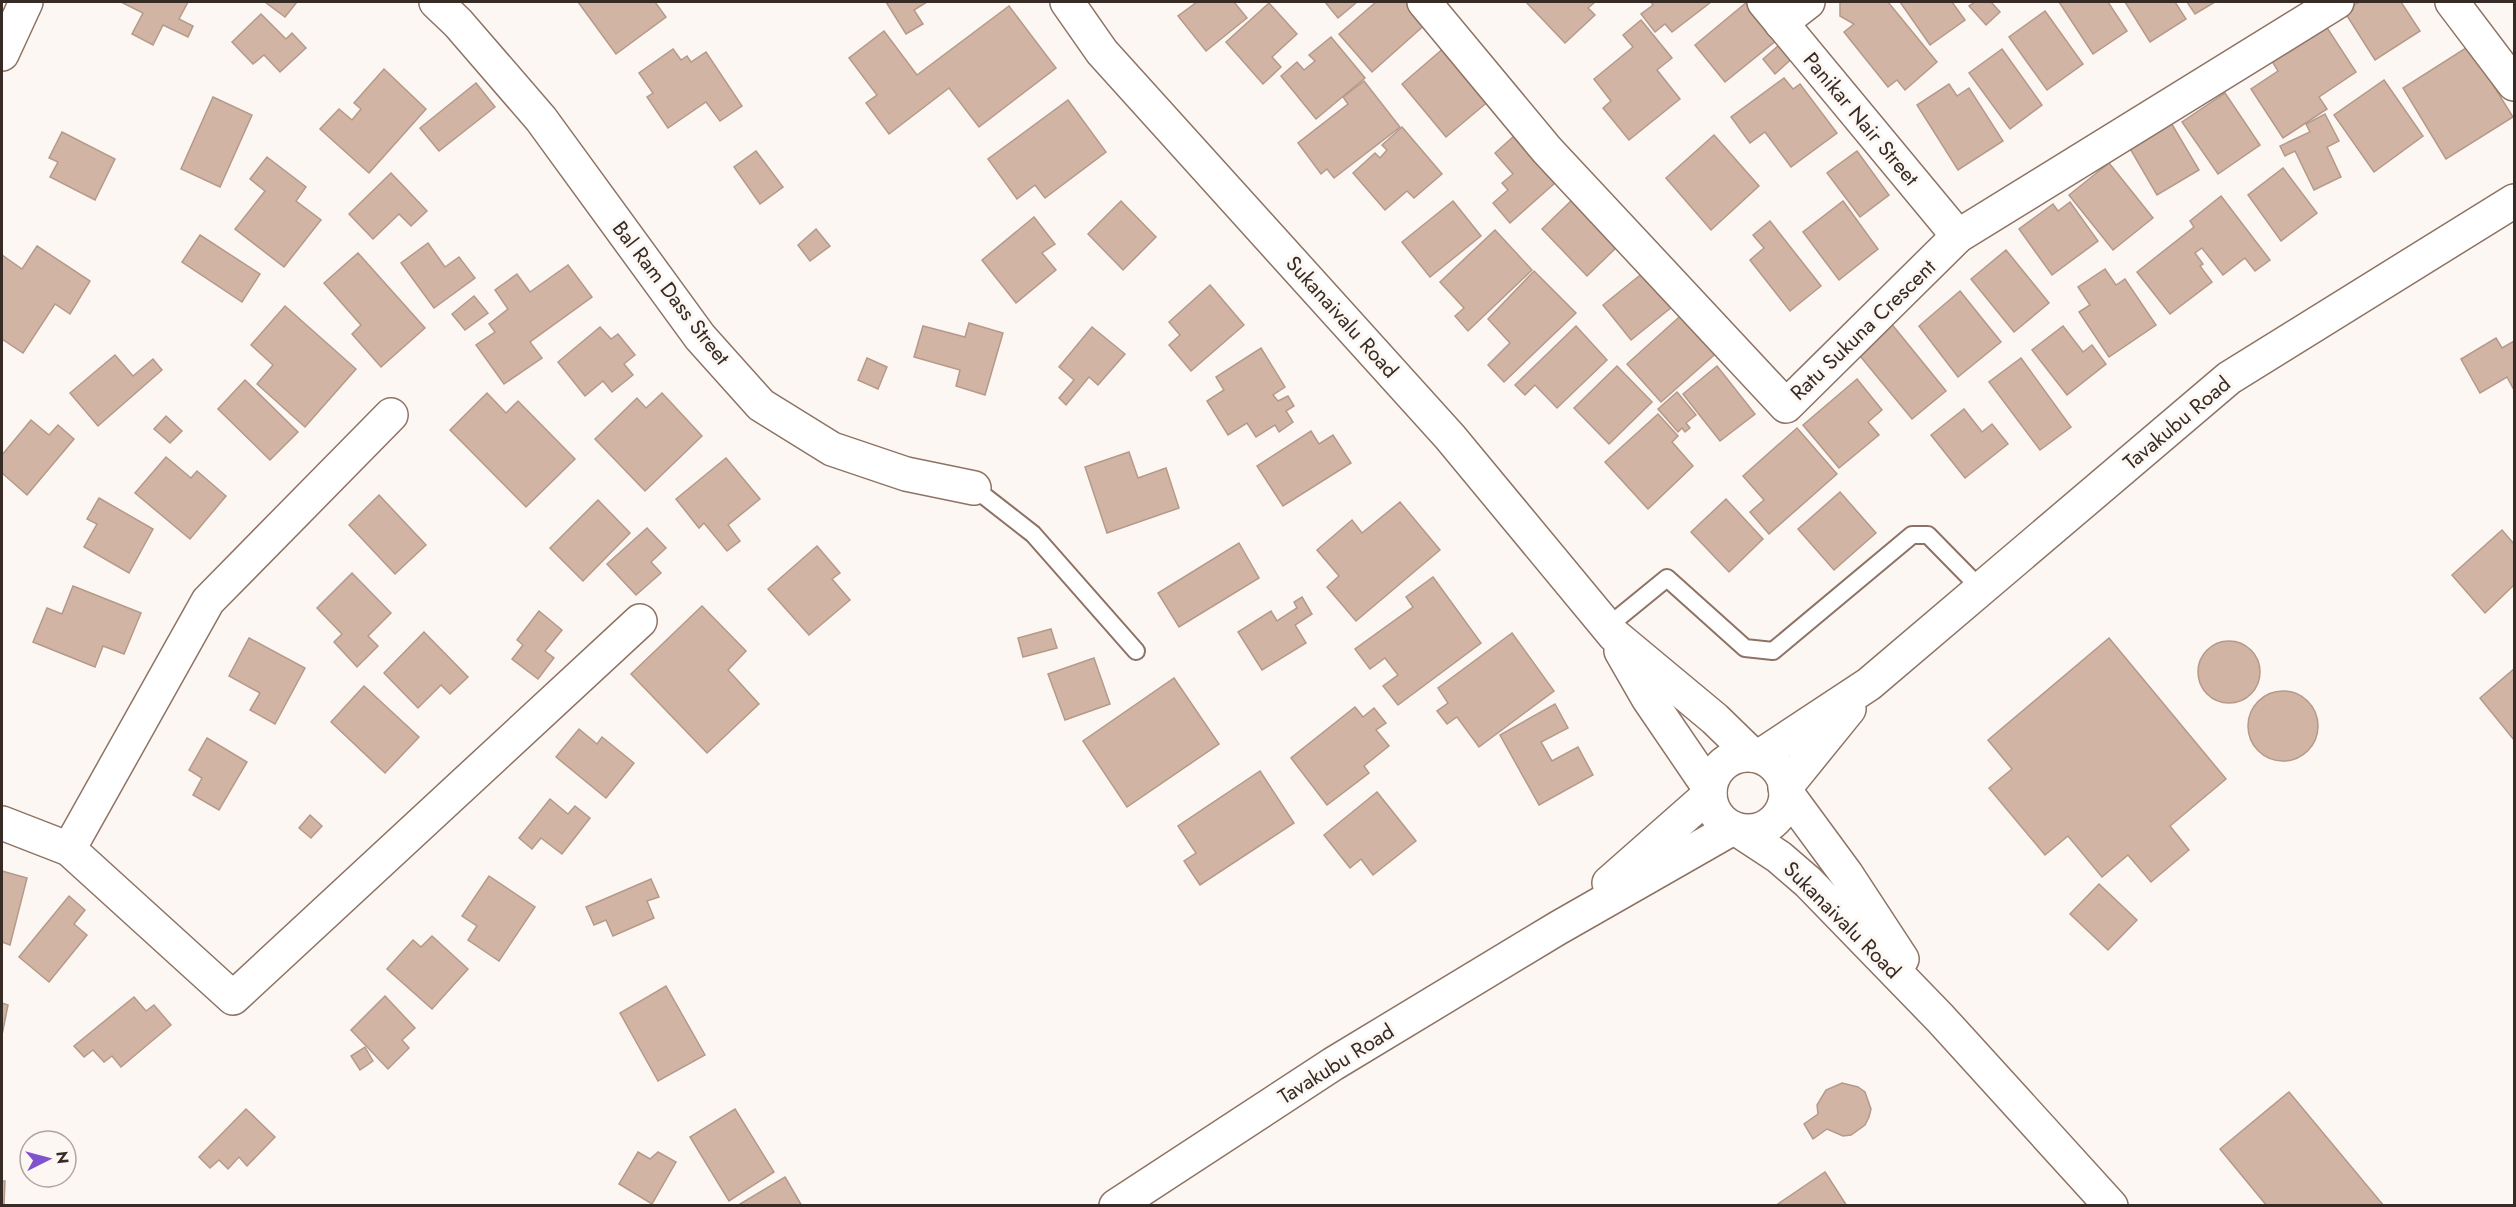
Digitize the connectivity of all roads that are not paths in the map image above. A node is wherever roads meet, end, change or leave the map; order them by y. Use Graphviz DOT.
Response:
graph roads {
  1 [pos="26,2"];
  2 [pos="436,2"];
  3 [pos="1067,2"];
  4 [pos="1424,2"];
  5 [pos="1808,2"];
  6 [pos="2337,2"];
  7 [pos="2452,2"];
  8 [pos="1773,12"];
  9 [pos="2,54"];
  10 [pos="2514,84"];
  11 [pos="2514,201"];
  12 [pos="1958,236"];
  13 [pos="391,415"];
  14 [pos="974,488"];
  15 [pos="1982,590"];
  16 [pos="640,621"];
  17 [pos="1610,631"];
  18 [pos="1136,651"];
  19 [pos="1869,684"];
  20 [pos="1756,756"];
  21 [pos="1785,790"];
  22 [pos="1710,791"];
  23 [pos="2,823"];
  24 [pos="1735,829"];
  25 [pos="69,849"];
  26 [pos="1558,928"];
  27 [pos="1940,1018"];
  28 [pos="1116,1206"];
  29 [pos="2111,1206"];
  1 -- 9 [label="main road"];
  2 -- 14 [label="main road, Bal Ram Dass Street"];
  3 -- 17 [label="main road, Sukanaivalu Road"];
  4 -- 12 [label="main road, Ratu Sukuna Crescent"];
  5 -- 8 [label="main road"];
  6 -- 12 [label="main road, Ratu Sukuna Crescent"];
  7 -- 10 [label="main road"];
  8 -- 12 [label="main road, Panikar Nair Street"];
  11 -- 15 [label="main road, Tavakubu Road"];
  13 -- 25 [label="main road"];
  14 -- 18 [label="lane"];
  15 -- 17 [label="lane"];
  15 -- 19 [label="main road, Tavakubu Road"];
  16 -- 25 [label="main road"];
  17 -- 20 [label="main road, Sukanaivalu Road"];
  17 -- 22 [label="main road, Sukanaivalu Road"];
  19 -- 20 [label="main road, Tavakubu Road"];
  19 -- 21 [label="main road, Tavakubu Road"];
  20 -- 21 [label="main road"];
  20 -- 22 [label="main road"];
  21 -- 24 [label="main road"];
  21 -- 27 [label="main road, Sukanaivalu Road"];
  22 -- 24 [label="main road"];
  22 -- 26 [label="main road, Tavakubu Road"];
  23 -- 25 [label="main road"];
  24 -- 26 [label="main road, Tavakubu Road"];
  24 -- 27 [label="main road, Sukanaivalu Road"];
  26 -- 28 [label="main road, Tavakubu Road"];
  27 -- 29 [label="main road, Sukanaivalu Road"];
}
